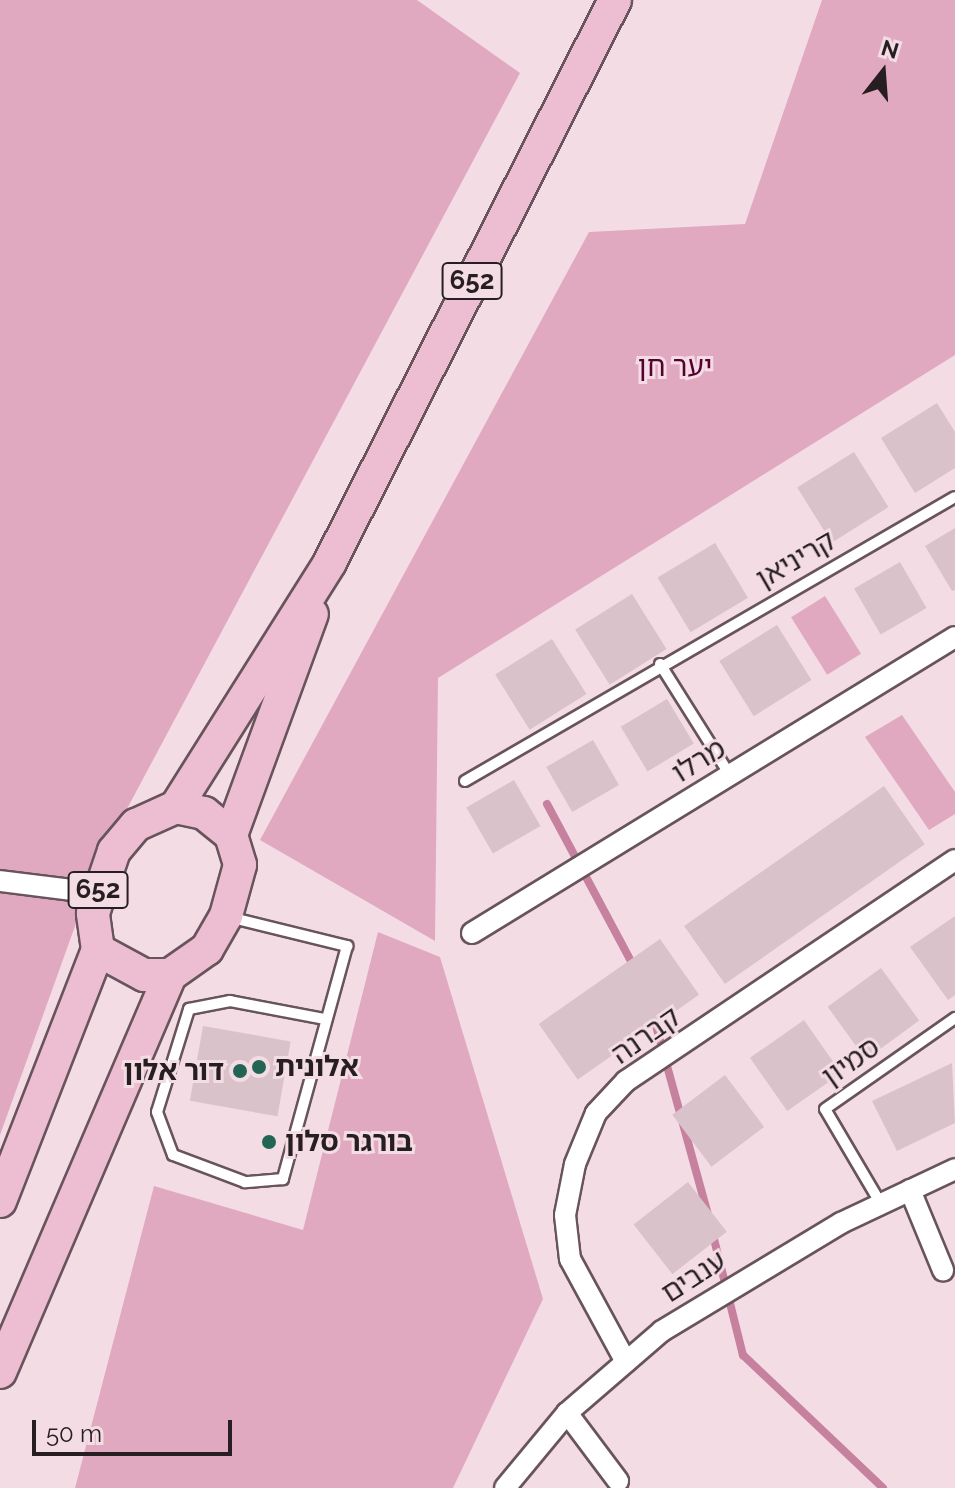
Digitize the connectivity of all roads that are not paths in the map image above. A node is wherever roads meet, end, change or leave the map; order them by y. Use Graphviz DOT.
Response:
graph roads {
  1 [pos="615,0"];
  2 [pos="955,497"];
  3 [pos="330,562"];
  4 [pos="955,637"];
  5 [pos="660,664"];
  6 [pos="730,775"];
  7 [pos="465,781"];
  8 [pos="176,807"];
  9 [pos="231,835"];
  10 [pos="955,860"];
  11 [pos="0,881"];
  12 [pos="96,893"];
  13 [pos="226,916"];
  14 [pos="472,933"];
  15 [pos="98,950"];
  16 [pos="170,975"];
  17 [pos="955,1018"];
  18 [pos="324,1019"];
  19 [pos="955,1169"];
  20 [pos="910,1190"];
  21 [pos="0,1201"];
  22 [pos="881,1204"];
  23 [pos="943,1270"];
  24 [pos="626,1362"];
  25 [pos="0,1372"];
  26 [pos="567,1413"];
  27 [pos="618,1481"];
  28 [pos="505,1488"];
  1 -- 3 [label="main road, 652"];
  2 -- 5 [label="lane, קריניאן"];
  3 -- 8 [label="main road, 652"];
  3 -- 9 [label="main road, 652"];
  4 -- 6 [label="street, מרלו"];
  5 -- 6 [label="lane"];
  5 -- 7 [label="lane, קריניאן"];
  6 -- 14 [label="street, מרלו"];
  8 -- 9 [label="main road"];
  8 -- 12 [label="main road, 652"];
  9 -- 13 [label="main road, 652"];
  10 -- 24 [label="street, קברנה"];
  11 -- 12 [label="street"];
  12 -- 15 [label="main road, 652"];
  13 -- 16 [label="main road, 652"];
  13 -- 18 [label="lane"];
  15 -- 16 [label="main road, 652"];
  15 -- 21 [label="main road, 652"];
  16 -- 25 [label="main road"];
  17 -- 22 [label="lane, סמיון"];
  18 -- 18 [label="lane"];
  19 -- 20 [label="street, ענבים"];
  20 -- 22 [label="street, ענבים"];
  20 -- 23 [label="street"];
  22 -- 24 [label="street, ענבים"];
  24 -- 26 [label="street, ענבים"];
  26 -- 27 [label="street"];
  26 -- 28 [label="street, ענבים"];
}
